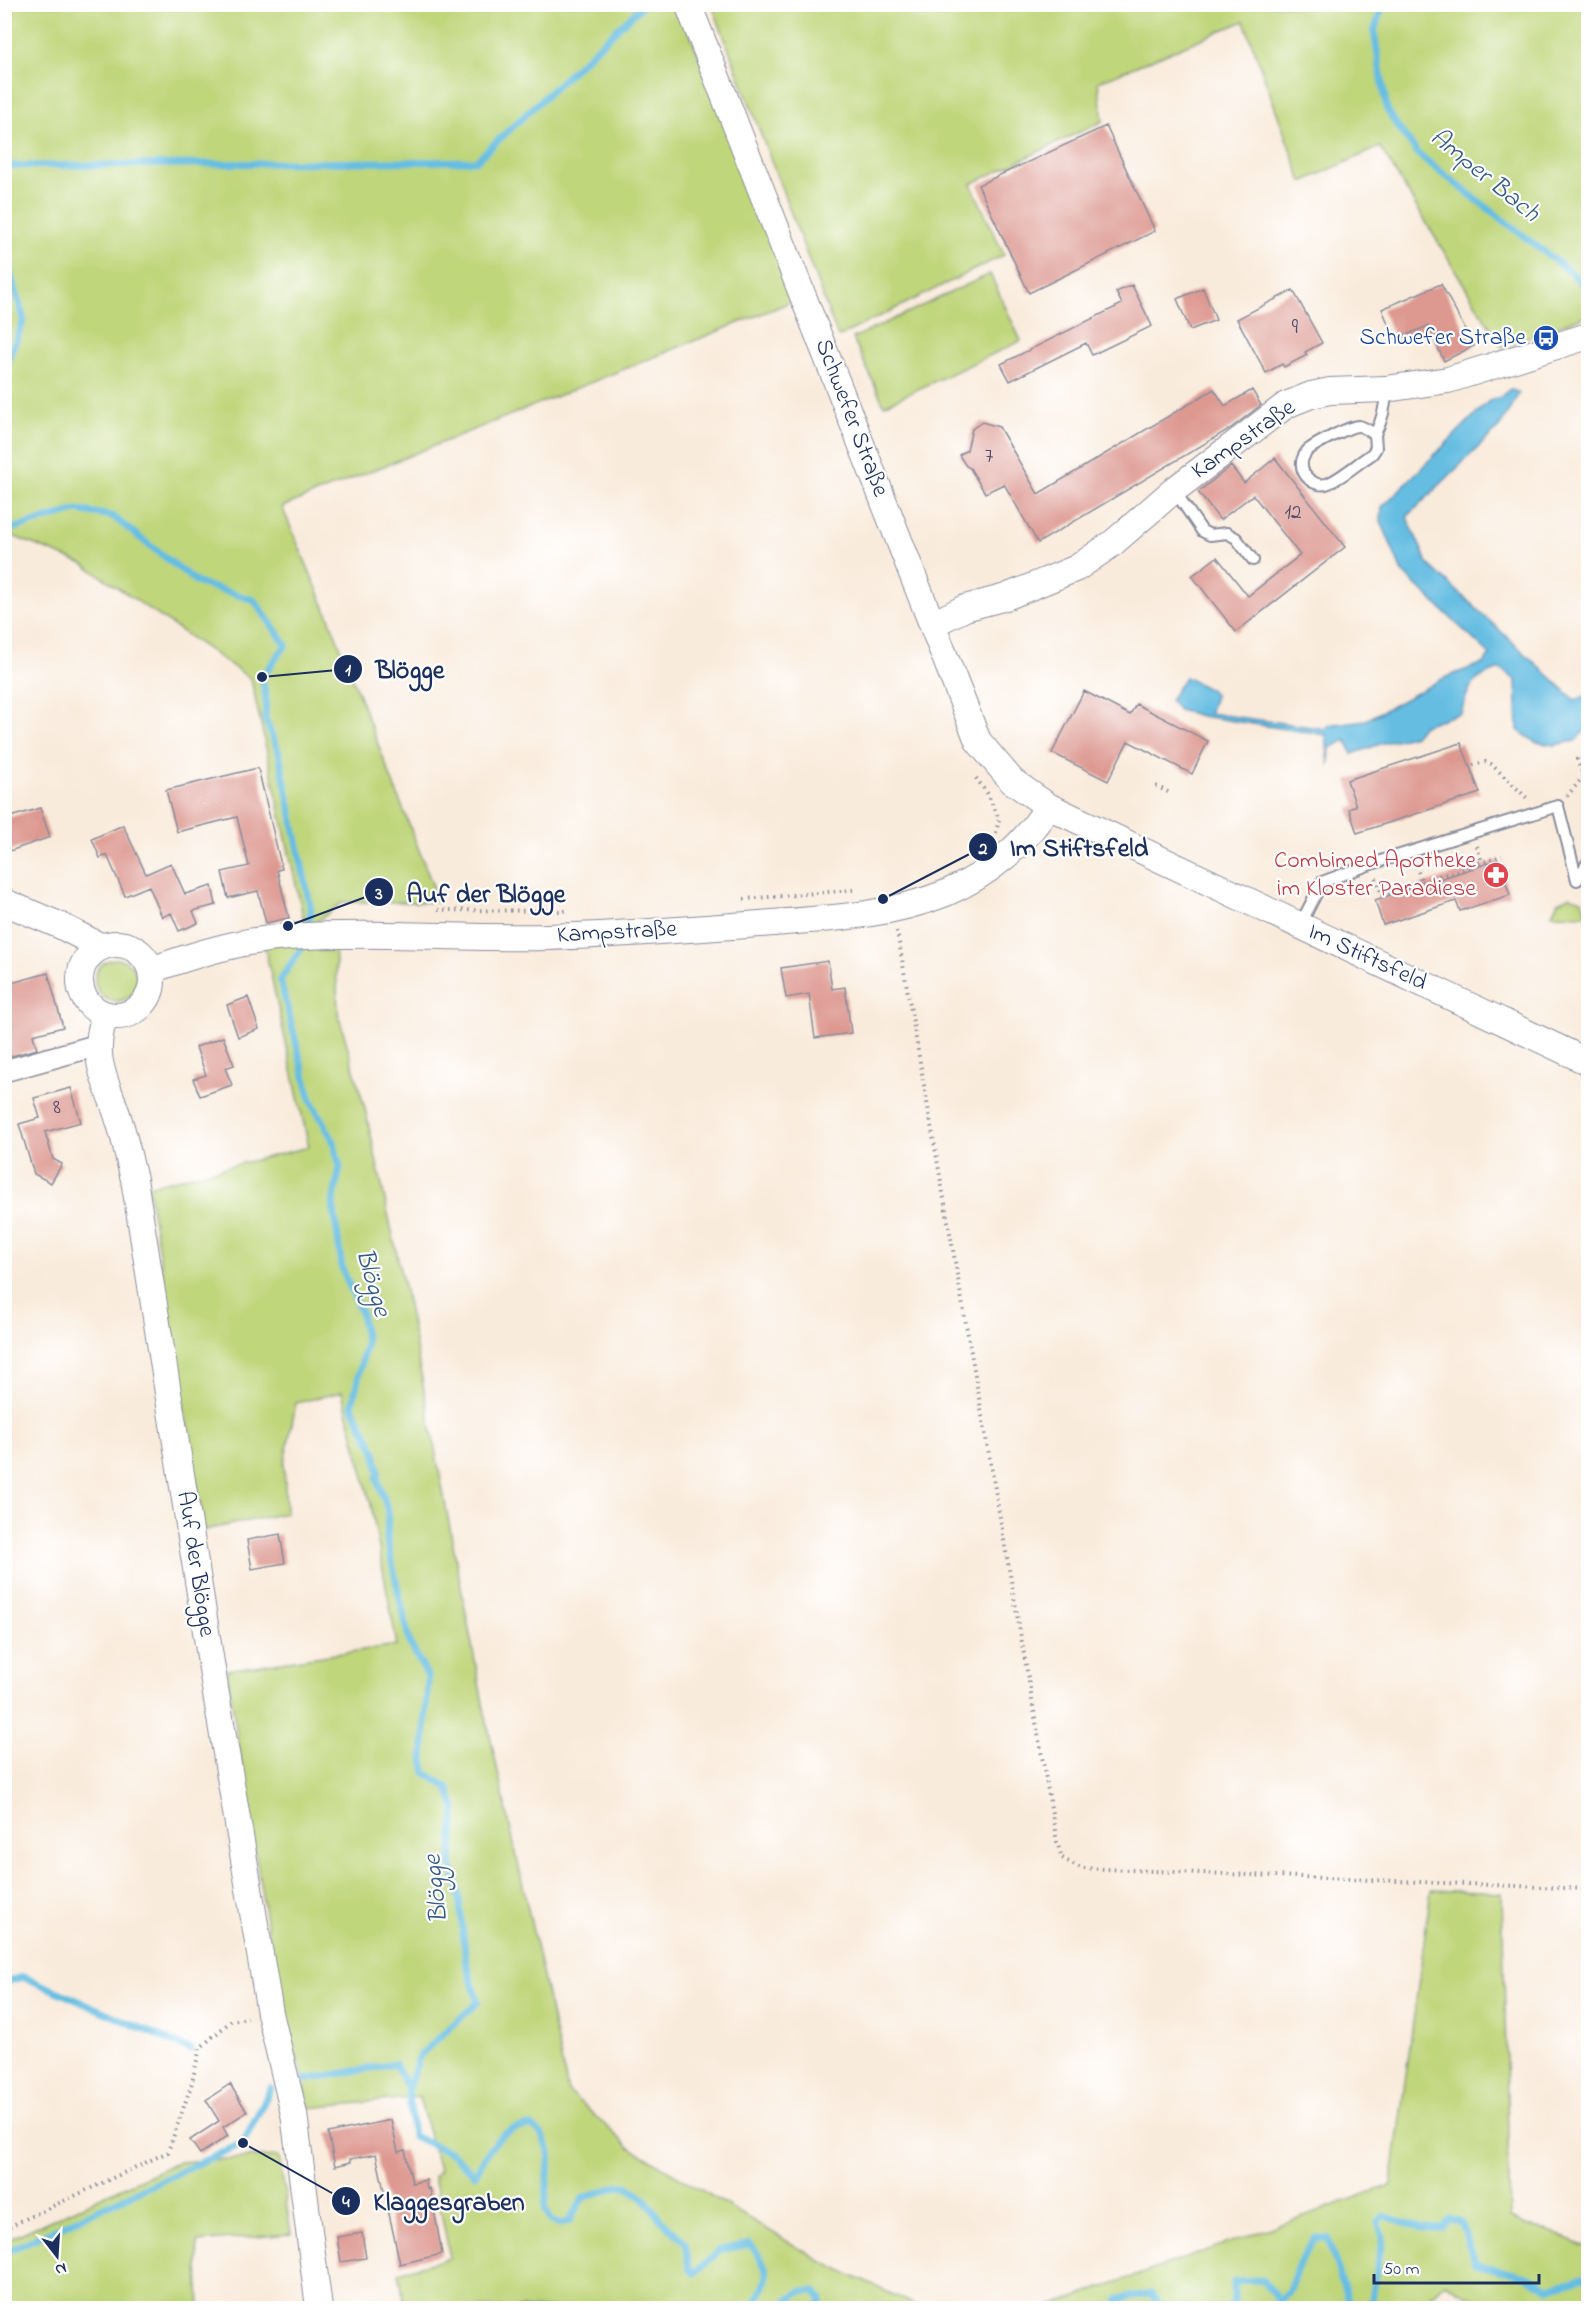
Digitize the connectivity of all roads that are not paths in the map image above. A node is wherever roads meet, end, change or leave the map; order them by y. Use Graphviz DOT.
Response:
graph roads {
  1 [pos="688,4"];
  2 [pos="1588,337"];
  3 [pos="1386,389"];
  4 [pos="1375,434"];
  5 [pos="1174,490"];
  6 [pos="1253,560"];
  7 [pos="933,624"];
  8 [pos="1048,806"];
  9 [pos="1588,862"];
  10 [pos="4,902"];
  11 [pos="59,926"];
  12 [pos="1299,927"];
  13 [pos="102,947"];
  14 [pos="81,967"];
  15 [pos="151,970"];
  16 [pos="105,1015"];
  17 [pos="98,1045"];
  18 [pos="1588,1062"];
  19 [pos="4,1071"];
  20 [pos="319,2308"];
  1 -- 7 [label="street, Schwefer Straße"];
  2 -- 3 [label="street, Kampstraße"];
  3 -- 4 [label="lane"];
  3 -- 5 [label="street, Kampstraße"];
  4 -- 4 [label="lane"];
  5 -- 6 [label="lane"];
  5 -- 7 [label="street, Kampstraße"];
  7 -- 8 [label="street, Schwefer Straße"];
  8 -- 12 [label="street, Im Stiftsfeld"];
  8 -- 15 [label="street, Kampstraße"];
  9 -- 12 [label="lane"];
  10 -- 11 [label="street"];
  11 -- 13 [label="street"];
  11 -- 14 [label="street"];
  12 -- 18 [label="street, Im Stiftsfeld"];
  13 -- 14 [label="street"];
  13 -- 15 [label="street"];
  14 -- 16 [label="street"];
  15 -- 16 [label="street"];
  16 -- 17 [label="street, Auf der Blögge"];
  17 -- 19 [label="street"];
  17 -- 20 [label="street, Auf der Blögge"];
}
